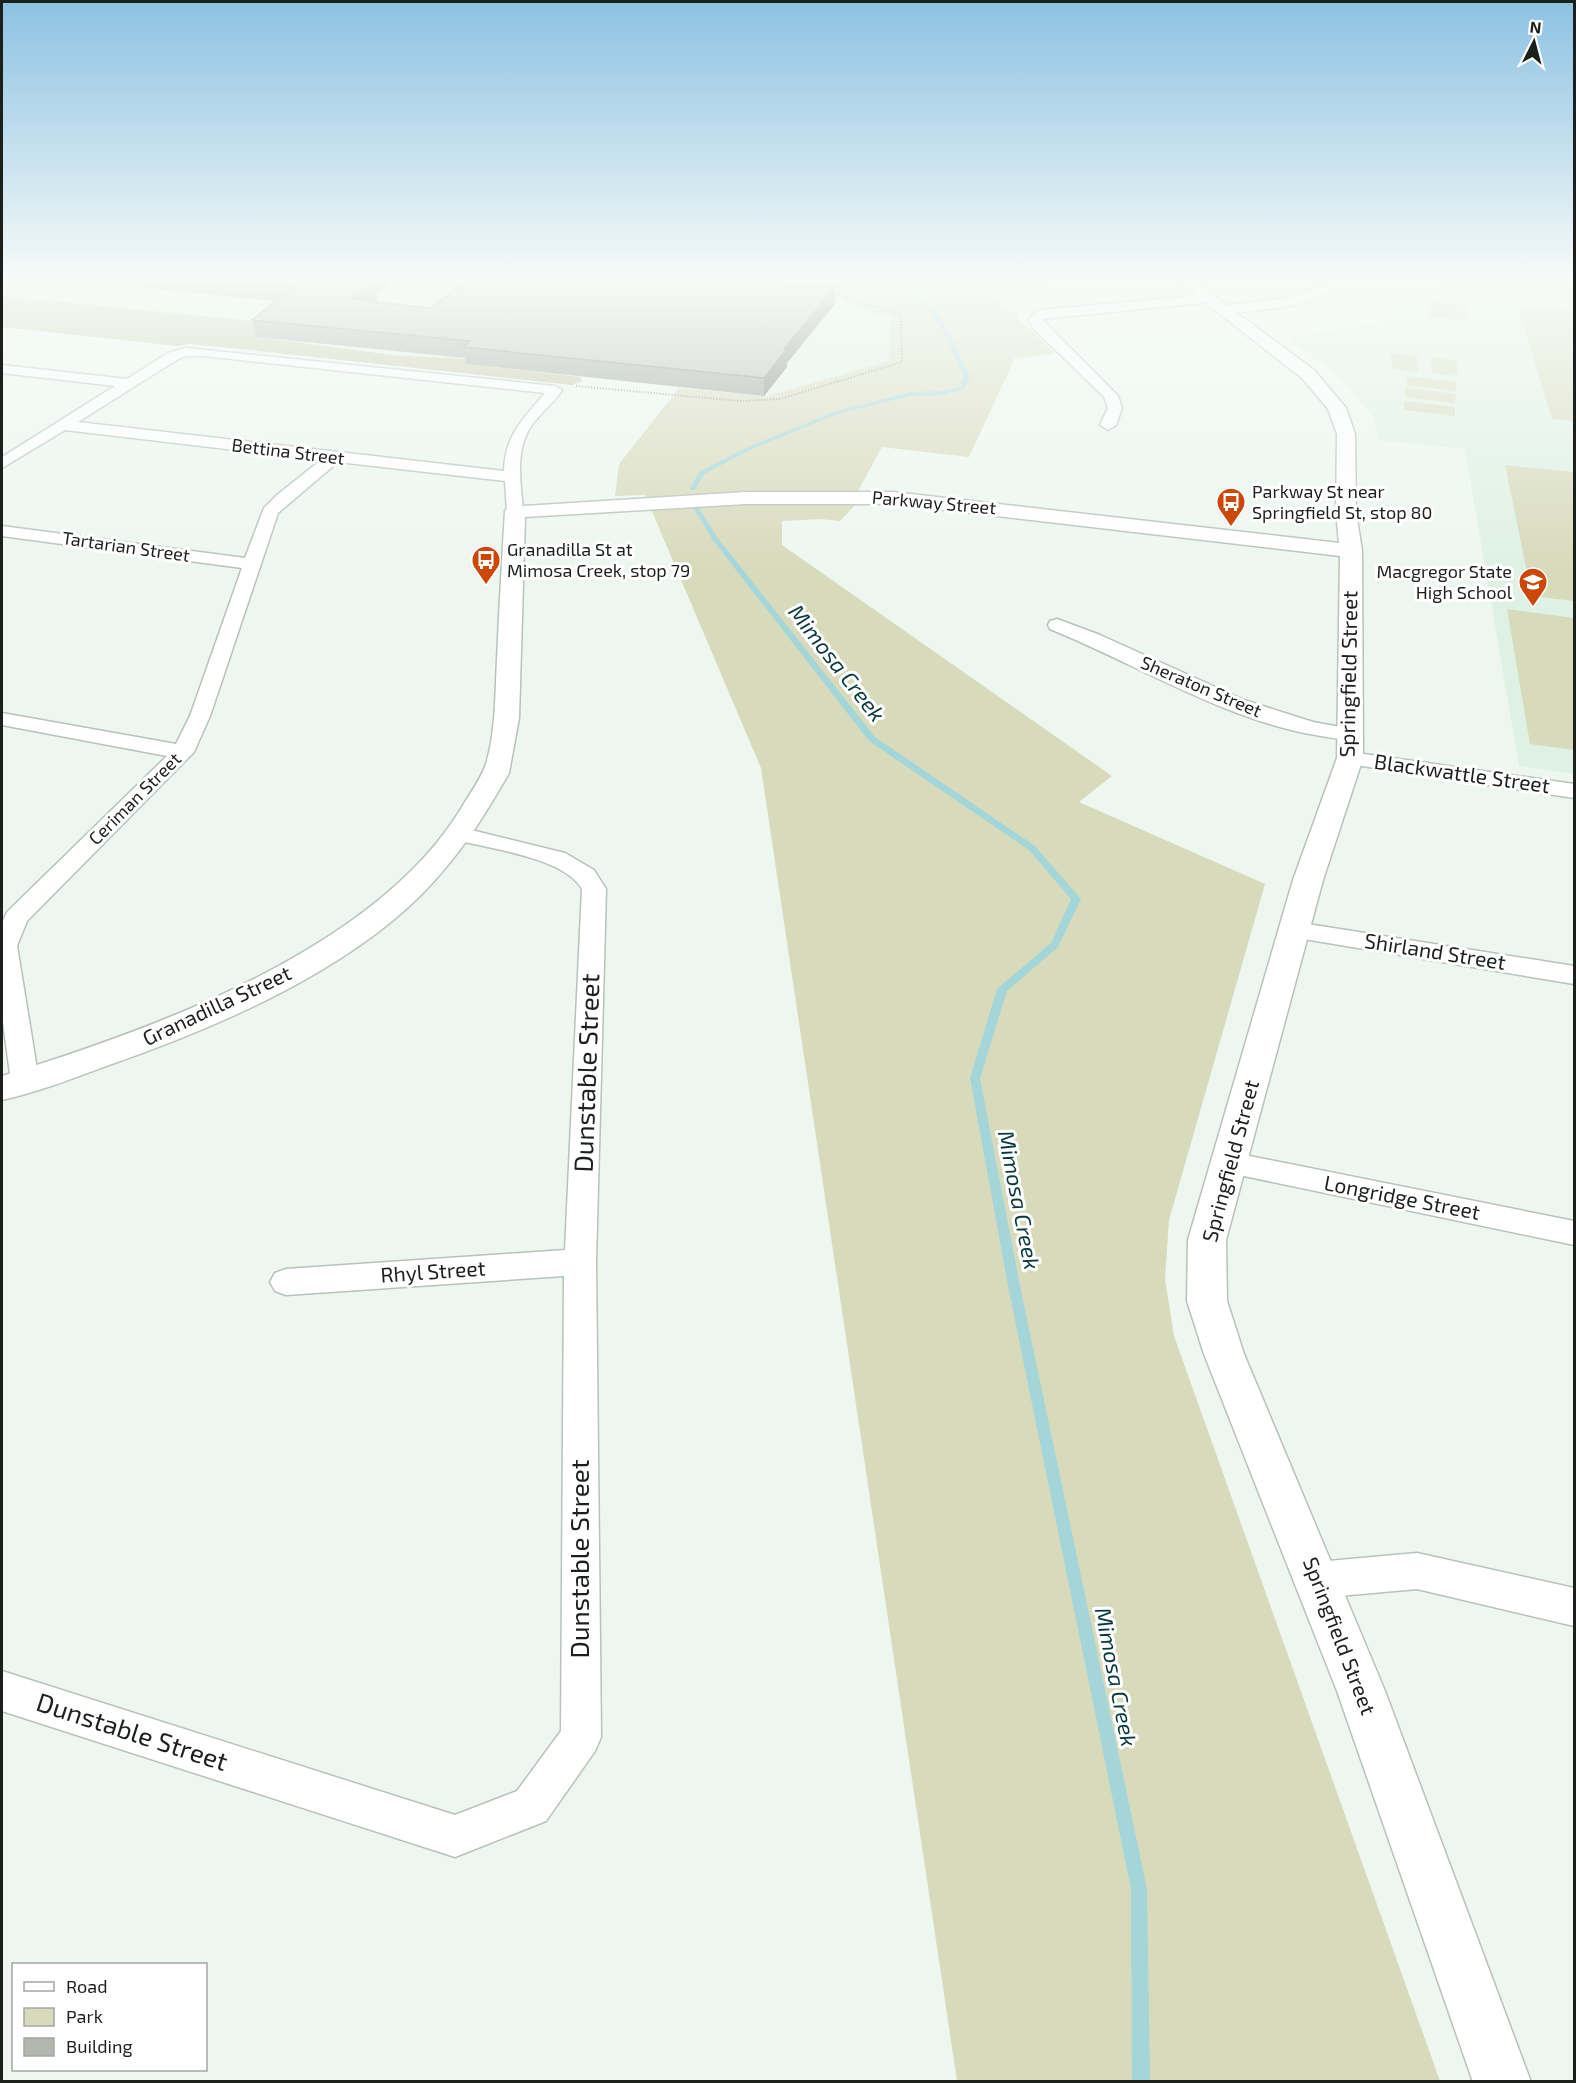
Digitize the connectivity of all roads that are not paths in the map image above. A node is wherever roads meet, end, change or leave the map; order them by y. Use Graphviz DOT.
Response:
graph roads {
  1 [pos="49,374"];
  2 [pos="143,374"];
  3 [pos="410,374"];
  4 [pos="1089,374"];
  5 [pos="1308,374"];
  6 [pos="129,383"];
  7 [pos="63,425"];
  8 [pos="1108,426"];
  9 [pos="334,458"];
  10 [pos="2,463"];
  11 [pos="513,477"];
  12 [pos="515,511"];
  13 [pos="2,531"];
  14 [pos="1351,551"];
  15 [pos="251,564"];
  16 [pos="1057,625"];
  17 [pos="2,719"];
  18 [pos="1350,746"];
  19 [pos="183,752"];
  20 [pos="1575,791"];
  21 [pos="459,834"];
  22 [pos="1295,930"];
  23 [pos="1575,975"];
  24 [pos="13,1085"];
  25 [pos="1230,1163"];
  26 [pos="1575,1233"];
  27 [pos="580,1262"];
  28 [pos="286,1282"];
  29 [pos="1317,1580"];
  30 [pos="1575,1607"];
  31 [pos="2,1691"];
  32 [pos="1502,2082"];
  1 -- 6 [label="street"];
  2 -- 6 [label="street, Granadilla Street"];
  3 -- 11 [label="street, Granadilla Street"];
  4 -- 8 [label="street"];
  5 -- 14 [label="street, Springfield Street"];
  6 -- 7 [label="street"];
  7 -- 9 [label="street, Bettina Street"];
  7 -- 10 [label="street"];
  9 -- 11 [label="street, Bettina Street"];
  9 -- 15 [label="street, Ceriman Street"];
  11 -- 12 [label="street, Granadilla Street"];
  12 -- 14 [label="street, Parkway Street"];
  12 -- 21 [label="street, Granadilla Street"];
  13 -- 15 [label="street, Tartarian Street"];
  14 -- 18 [label="street, Springfield Street"];
  15 -- 19 [label="street, Ceriman Street"];
  16 -- 18 [label="street, Sheraton Street"];
  17 -- 19 [label="street"];
  18 -- 20 [label="street, Blackwattle Street"];
  18 -- 22 [label="street, Springfield Street"];
  19 -- 24 [label="street, Ceriman Street"];
  21 -- 24 [label="street, Granadilla Street"];
  21 -- 27 [label="street, Dunstable Street"];
  22 -- 23 [label="street, Shirland Street"];
  22 -- 25 [label="street, Springfield Street"];
  25 -- 26 [label="street, Longridge Street"];
  25 -- 29 [label="street, Springfield Street"];
  27 -- 28 [label="street, Rhyl Street"];
  27 -- 31 [label="street, Dunstable Street"];
  29 -- 30 [label="street"];
  29 -- 32 [label="street, Springfield Street"];
}
